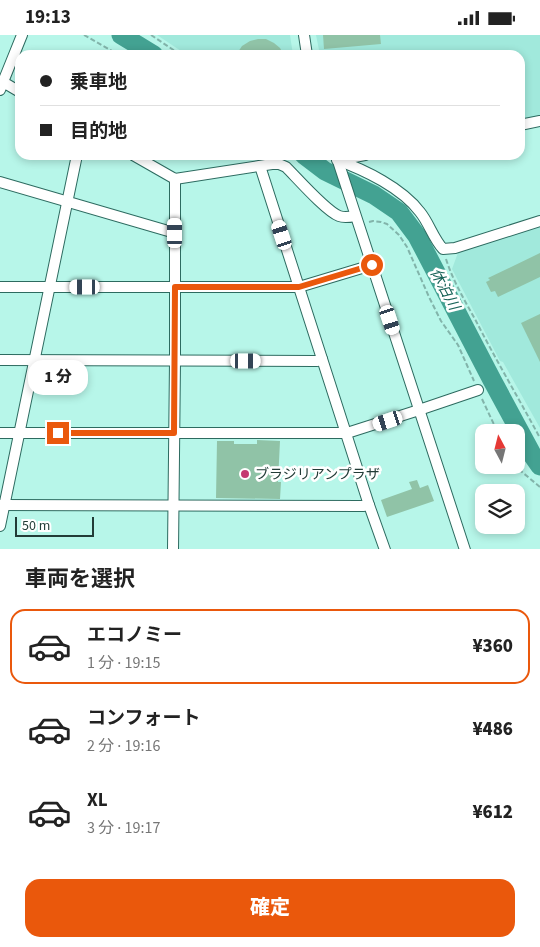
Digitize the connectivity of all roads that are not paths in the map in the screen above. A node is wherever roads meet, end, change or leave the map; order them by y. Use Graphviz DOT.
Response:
graph roads {
  1 [pos="22,35"];
  2 [pos="304,35"];
  3 [pos="16,50"];
  4 [pos="306,50"];
  5 [pos="15,53"];
  6 [pos="2,86"];
  7 [pos="15,90"];
  8 [pos="540,121"];
  9 [pos="525,124"];
  10 [pos="76,160"];
  11 [pos="141,160"];
  12 [pos="338,160"];
  13 [pos="341,160"];
  14 [pos="260,166"];
  15 [pos="175,179"];
  16 [pos="0,182"];
  17 [pos="67,202"];
  18 [pos="357,220"];
  19 [pos="540,221"];
  20 [pos="175,233"];
  21 [pos="372,265"];
  22 [pos="0,287"];
  23 [pos="49,287"];
  24 [pos="175,287"];
  25 [pos="299,287"];
  26 [pos="322,359"];
  27 [pos="0,360"];
  28 [pos="34,360"];
  29 [pos="175,361"];
  30 [pos="478,390"];
  31 [pos="419,411"];
  32 [pos="0,433"];
  33 [pos="20,433"];
  34 [pos="174,433"];
  35 [pos="346,433"];
  36 [pos="2,505"];
  37 [pos="173,505"];
  38 [pos="369,505"];
  39 [pos="0,526"];
  40 [pos="173,549"];
  41 [pos="385,549"];
  42 [pos="464,549"];
  1 -- 3 [label="street"];
  2 -- 4 [label="street"];
  5 -- 6 [label="street"];
  6 -- 7 [label="street"];
  8 -- 9 [label="street"];
  10 -- 17 [label="street"];
  11 -- 15 [label="street"];
  12 -- 18 [label="street"];
  13 -- 19 [label="street"];
  14 -- 15 [label="street"];
  14 -- 18 [label="street"];
  14 -- 25 [label="street"];
  15 -- 20 [label="street"];
  16 -- 17 [label="street"];
  17 -- 20 [label="street"];
  17 -- 23 [label="street"];
  18 -- 21 [label="street"];
  20 -- 24 [label="street"];
  21 -- 25 [label="street"];
  21 -- 31 [label="street"];
  22 -- 23 [label="street"];
  23 -- 24 [label="street"];
  23 -- 28 [label="street"];
  24 -- 25 [label="street"];
  24 -- 29 [label="street"];
  25 -- 26 [label="street"];
  26 -- 29 [label="street"];
  26 -- 35 [label="street"];
  27 -- 28 [label="street"];
  28 -- 29 [label="street"];
  28 -- 33 [label="street"];
  29 -- 34 [label="street"];
  30 -- 31 [label="street"];
  31 -- 35 [label="street"];
  31 -- 42 [label="street"];
  32 -- 33 [label="street"];
  33 -- 34 [label="street"];
  33 -- 36 [label="street"];
  34 -- 35 [label="street"];
  34 -- 37 [label="street"];
  35 -- 38 [label="street"];
  36 -- 37 [label="street"];
  36 -- 39 [label="street"];
  37 -- 38 [label="street"];
  37 -- 40 [label="street"];
  38 -- 41 [label="street"];
}
